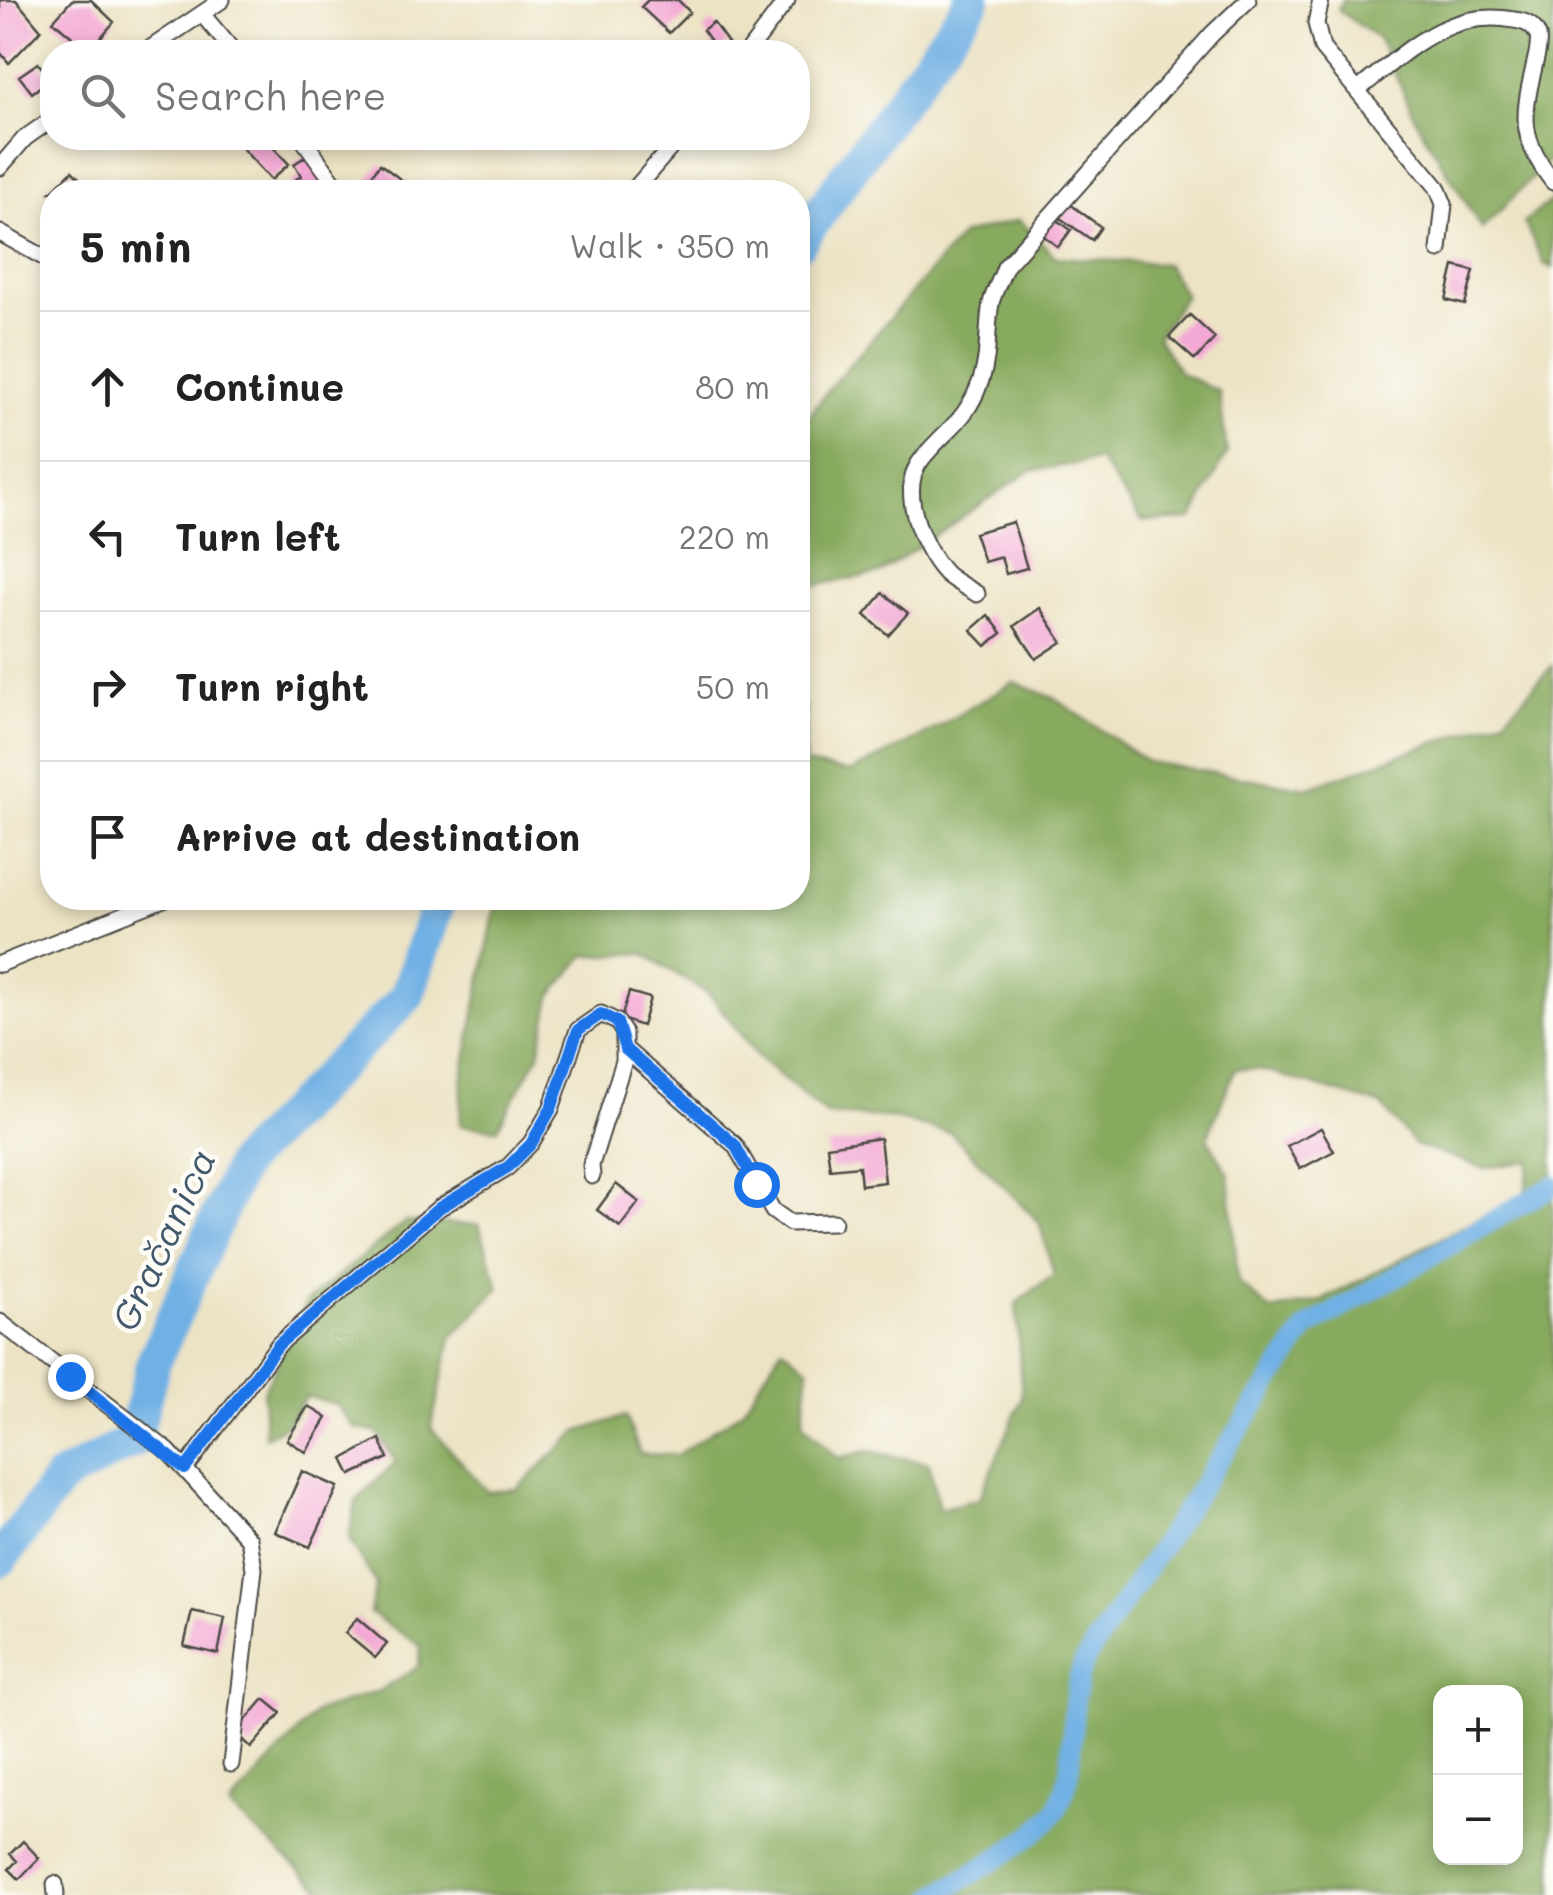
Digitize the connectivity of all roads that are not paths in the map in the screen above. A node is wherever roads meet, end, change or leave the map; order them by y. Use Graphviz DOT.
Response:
graph roads {
  1 [pos="222,0"];
  2 [pos="787,0"];
  3 [pos="1248,0"];
  4 [pos="1322,0"];
  5 [pos="202,14"];
  6 [pos="163,40"];
  7 [pos="224,40"];
  8 [pos="757,40"];
  9 [pos="1358,89"];
  10 [pos="40,127"];
  11 [pos="311,150"];
  12 [pos="669,150"];
  13 [pos="0,167"];
  14 [pos="332,180"];
  15 [pos="642,180"];
  16 [pos="1553,182"];
  17 [pos="0,232"];
  18 [pos="1439,250"];
  19 [pos="40,255"];
  20 [pos="977,594"];
  21 [pos="136,910"];
  22 [pos="0,964"];
  23 [pos="625,1049"];
  24 [pos="592,1176"];
  25 [pos="834,1222"];
  26 [pos="0,1322"];
  27 [pos="185,1469"];
  28 [pos="230,1764"];
  1 -- 5 [label="street"];
  2 -- 8 [label="street"];
  3 -- 20 [label="street"];
  4 -- 9 [label="street"];
  5 -- 6 [label="street"];
  5 -- 7 [label="street"];
  9 -- 16 [label="street"];
  9 -- 18 [label="street"];
  10 -- 13 [label="street"];
  11 -- 14 [label="street"];
  12 -- 15 [label="street"];
  17 -- 19 [label="street"];
  21 -- 22 [label="street"];
  23 -- 24 [label="street"];
  23 -- 25 [label="street"];
  23 -- 27 [label="street"];
  26 -- 27 [label="street"];
  27 -- 28 [label="street"];
}
